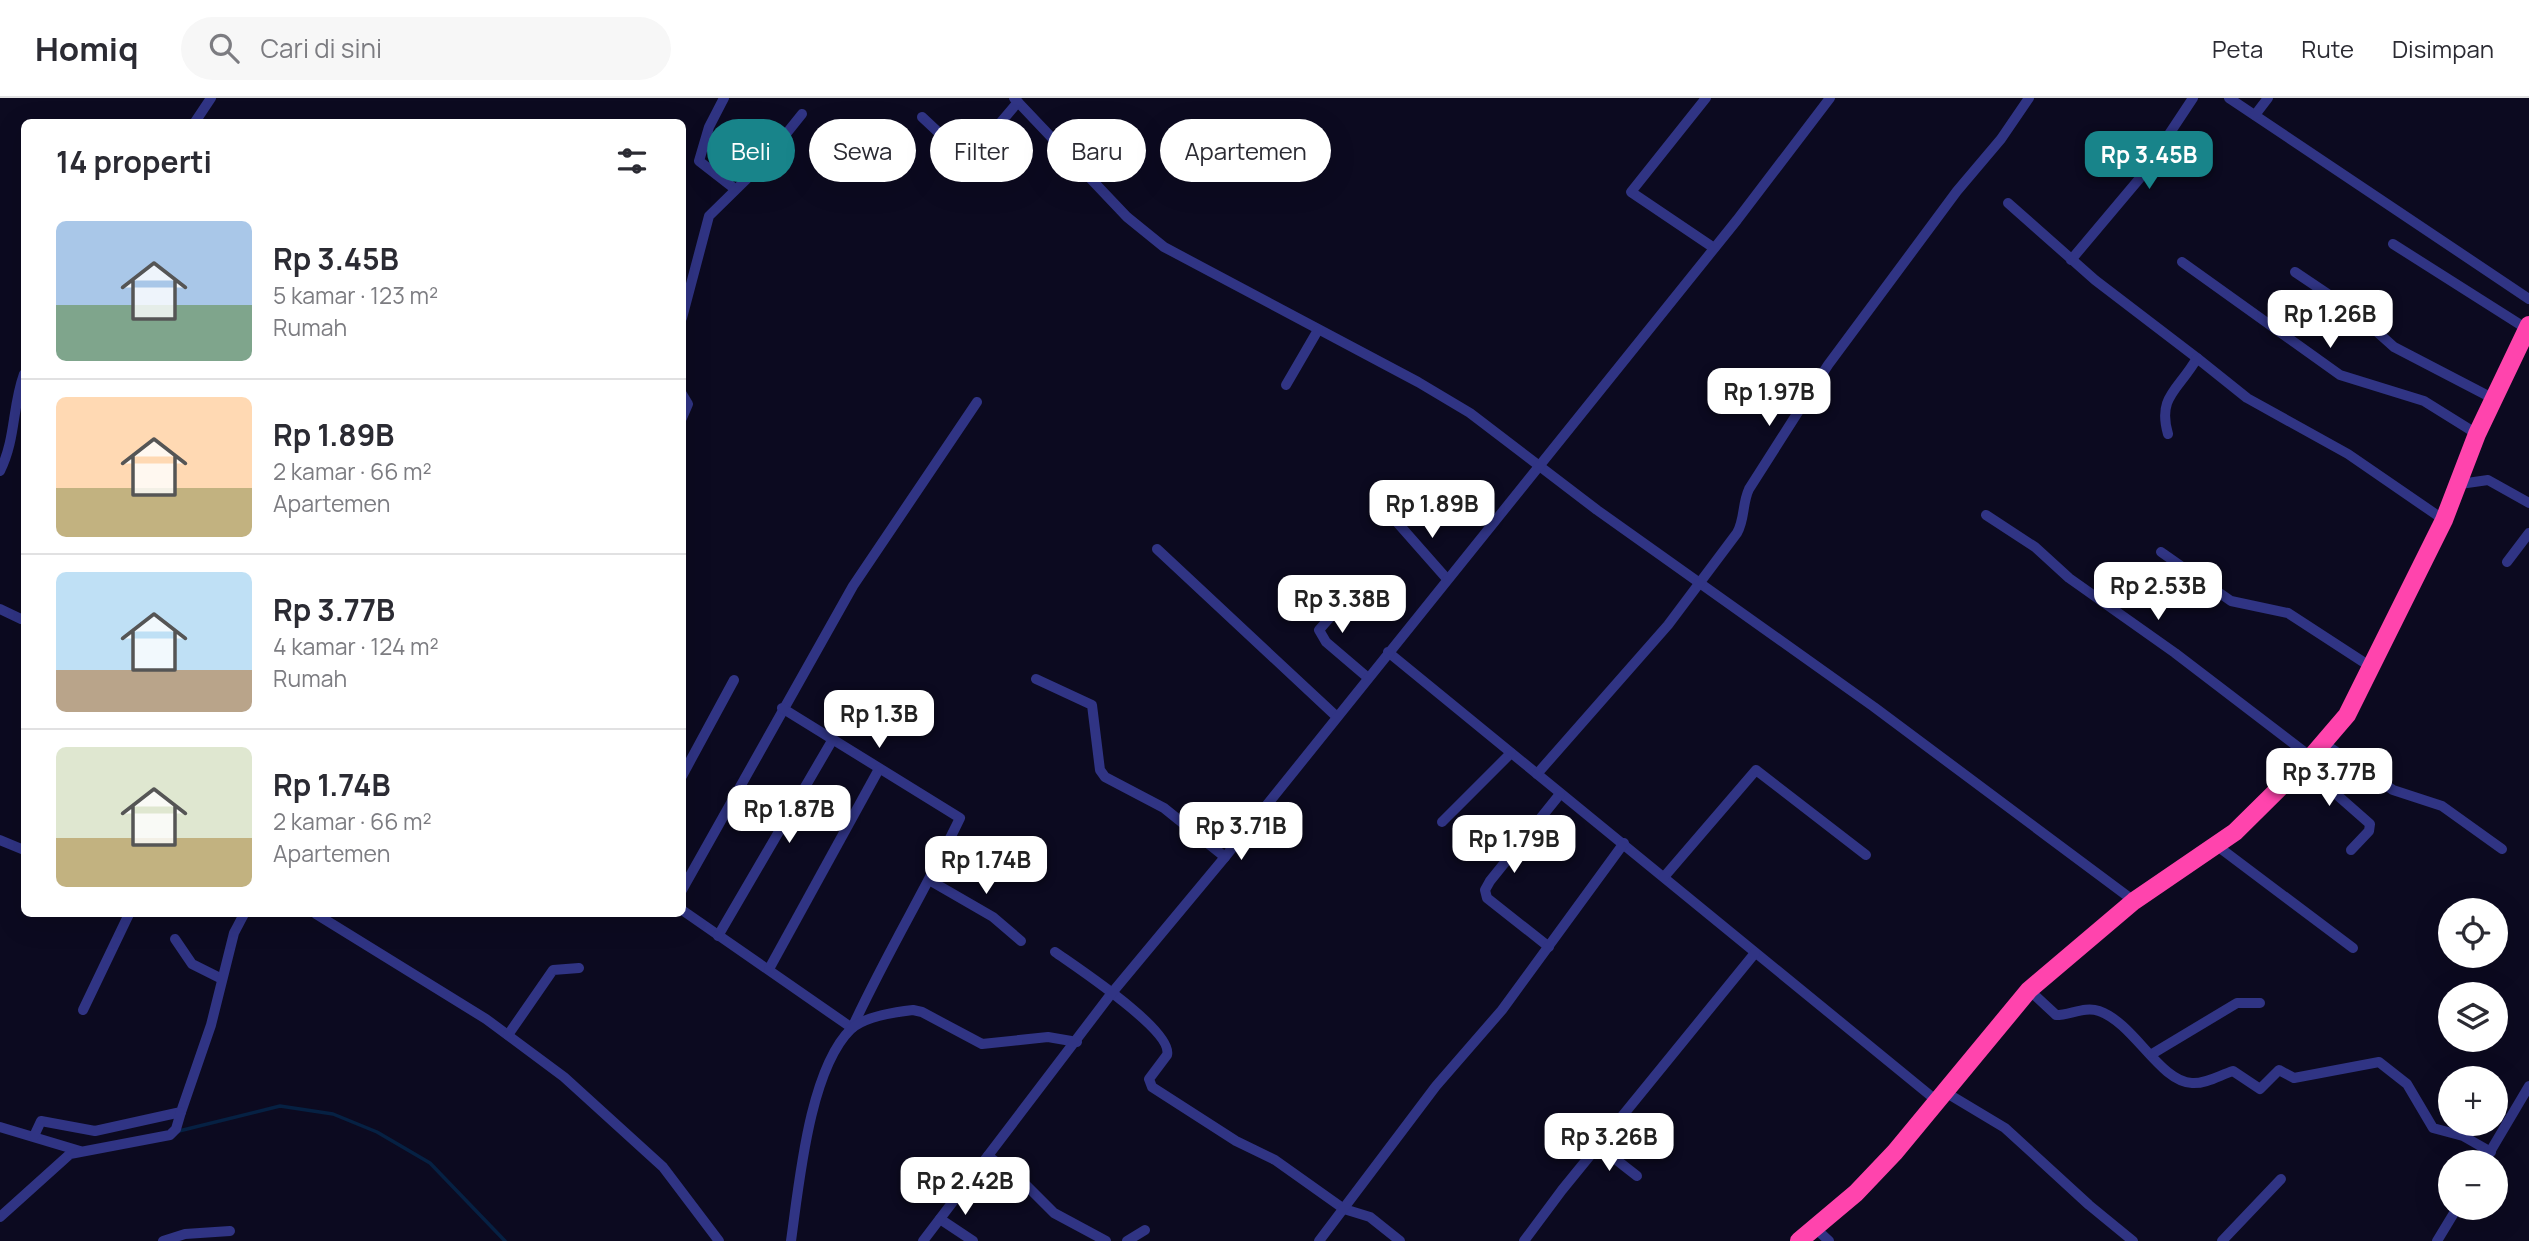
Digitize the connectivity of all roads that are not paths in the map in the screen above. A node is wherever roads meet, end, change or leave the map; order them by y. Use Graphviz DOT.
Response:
graph roads {
  1 [pos="211,98"];
  2 [pos="724,98"];
  3 [pos="1706,98"];
  4 [pos="1830,98"];
  5 [pos="2029,98"];
  6 [pos="2193,98"];
  7 [pos="2229,98"];
  8 [pos="2268,98"];
  9 [pos="1016,100"];
  10 [pos="802,114"];
  11 [pos="2255,115"];
  12 [pos="922,117"];
  13 [pos="196,119"];
  14 [pos="735,189"];
  15 [pos="2008,203"];
  16 [pos="2393,244"];
  17 [pos="1714,248"];
  18 [pos="2071,260"];
  19 [pos="2182,262"];
  20 [pos="2295,272"];
  21 [pos="2529,299"];
  22 [pos="686,302"];
  23 [pos="2528,327"];
  24 [pos="1318,330"];
  25 [pos="2197,358"];
  26 [pos="1286,385"];
  27 [pos="21,386"];
  28 [pos="2494,399"];
  29 [pos="977,402"];
  30 [pos="2168,434"];
  31 [pos="2477,434"];
  32 [pos="1538,466"];
  33 [pos="0,471"];
  34 [pos="2460,484"];
  35 [pos="2529,503"];
  36 [pos="1986,515"];
  37 [pos="1395,520"];
  38 [pos="2444,520"];
  39 [pos="2529,533"];
  40 [pos="1157,549"];
  41 [pos="2161,552"];
  42 [pos="2507,562"];
  43 [pos="1447,579"];
  44 [pos="1700,583"];
  45 [pos="1353,592"];
  46 [pos="0,609"];
  47 [pos="21,618"];
  48 [pos="1388,652"];
  49 [pos="2371,667"];
  50 [pos="1367,677"];
  51 [pos="1036,679"];
  52 [pos="734,680"];
  53 [pos="782,708"];
  54 [pos="1337,716"];
  55 [pos="833,739"];
  56 [pos="1511,753"];
  57 [pos="2313,755"];
  58 [pos="686,769"];
  59 [pos="879,769"];
  60 [pos="1537,774"];
  61 [pos="1560,794"];
  62 [pos="1442,822"];
  63 [pos="0,840"];
  64 [pos="1624,843"];
  65 [pos="2216,845"];
  66 [pos="21,849"];
  67 [pos="2502,849"];
  68 [pos="2351,850"];
  69 [pos="1866,855"];
  70 [pos="1225,857"];
  71 [pos="1664,877"];
  72 [pos="929,880"];
  73 [pos="686,883"];
  74 [pos="2134,901"];
  75 [pos="686,913"];
  76 [pos="128,917"];
  77 [pos="242,917"];
  78 [pos="323,917"];
  79 [pos="718,936"];
  80 [pos="175,939"];
  81 [pos="1021,941"];
  82 [pos="1549,947"];
  83 [pos="2353,948"];
  84 [pos="1055,952"];
  85 [pos="1755,954"];
  86 [pos="579,968"];
  87 [pos="769,969"];
  88 [pos="222,979"];
  89 [pos="2029,990"];
  90 [pos="1111,994"];
  91 [pos="2260,1003"];
  92 [pos="83,1010"];
  93 [pos="852,1028"];
  94 [pos="508,1035"];
  95 [pos="1077,1042"];
  96 [pos="2152,1054"];
  97 [pos="2529,1086"];
  98 [pos="1941,1097"];
  99 [pos="181,1115"];
  100 [pos="1617,1126"];
  101 [pos="0,1127"];
  102 [pos="37,1129"];
  103 [pos="1600,1147"];
  104 [pos="2488,1150"];
  105 [pos="2492,1150"];
  106 [pos="81,1151"];
  107 [pos="1653,1154"];
  108 [pos="988,1156"];
  109 [pos="1637,1176"];
  110 [pos="2281,1179"];
  111 [pos="1345,1209"];
  112 [pos="0,1217"];
  113 [pos="940,1219"];
  114 [pos="2450,1220"];
  115 [pos="1815,1228"];
  116 [pos="1145,1230"];
  117 [pos="230,1231"];
  118 [pos="163,1241"];
  119 [pos="719,1241"];
  120 [pos="791,1241"];
  121 [pos="923,1241"];
  122 [pos="973,1241"];
  123 [pos="1106,1241"];
  124 [pos="1127,1241"];
  125 [pos="1319,1241"];
  126 [pos="1400,1241"];
  127 [pos="1524,1241"];
  128 [pos="1799,1241"];
  129 [pos="1829,1241"];
  130 [pos="2133,1241"];
  131 [pos="2222,1241"];
  132 [pos="2437,1241"];
  1 -- 13 [label="street"];
  2 -- 14 [label="street"];
  3 -- 17 [label="street"];
  4 -- 17 [label="street"];
  5 -- 44 [label="street"];
  6 -- 18 [label="street"];
  7 -- 11 [label="street"];
  8 -- 11 [label="street"];
  9 -- 12 [label="street"];
  9 -- 24 [label="street"];
  10 -- 14 [label="street"];
  11 -- 21 [label="street"];
  14 -- 22 [label="street"];
  15 -- 18 [label="street"];
  16 -- 23 [label="street"];
  17 -- 32 [label="street"];
  18 -- 25 [label="street"];
  19 -- 31 [label="street"];
  20 -- 28 [label="street"];
  23 -- 28 [label="highway"];
  24 -- 26 [label="street"];
  24 -- 32 [label="street"];
  25 -- 30 [label="street"];
  25 -- 38 [label="street"];
  27 -- 33 [label="street"];
  28 -- 31 [label="highway"];
  29 -- 53 [label="street"];
  31 -- 34 [label="highway"];
  32 -- 43 [label="street"];
  32 -- 44 [label="street"];
  34 -- 35 [label="street"];
  34 -- 38 [label="highway"];
  36 -- 57 [label="street"];
  37 -- 43 [label="street"];
  38 -- 49 [label="highway"];
  39 -- 42 [label="street"];
  40 -- 54 [label="street"];
  41 -- 49 [label="street"];
  43 -- 48 [label="street"];
  44 -- 60 [label="street"];
  44 -- 74 [label="street"];
  45 -- 50 [label="street"];
  46 -- 47 [label="street"];
  48 -- 50 [label="street"];
  48 -- 56 [label="street"];
  49 -- 57 [label="highway"];
  50 -- 54 [label="street"];
  51 -- 70 [label="street"];
  52 -- 58 [label="street"];
  53 -- 55 [label="street"];
  53 -- 73 [label="street"];
  54 -- 70 [label="street"];
  55 -- 59 [label="street"];
  55 -- 79 [label="street"];
  56 -- 60 [label="street"];
  56 -- 62 [label="street"];
  57 -- 65 [label="highway"];
  57 -- 67 [label="street"];
  57 -- 68 [label="street"];
  59 -- 72 [label="street"];
  59 -- 87 [label="street"];
  60 -- 61 [label="street"];
  61 -- 64 [label="street"];
  61 -- 82 [label="street"];
  63 -- 66 [label="street"];
  64 -- 71 [label="street"];
  64 -- 82 [label="street"];
  65 -- 74 [label="highway"];
  65 -- 83 [label="street"];
  69 -- 71 [label="street"];
  70 -- 90 [label="street"];
  71 -- 85 [label="street"];
  72 -- 81 [label="street"];
  72 -- 93 [label="street"];
  74 -- 89 [label="highway"];
  75 -- 79 [label="street"];
  76 -- 92 [label="street"];
  77 -- 88 [label="street"];
  78 -- 94 [label="street"];
  79 -- 87 [label="street"];
  80 -- 88 [label="street"];
  82 -- 111 [label="street"];
  84 -- 90 [label="street"];
  85 -- 98 [label="street"];
  85 -- 100 [label="street"];
  86 -- 94 [label="street"];
  87 -- 93 [label="street"];
  88 -- 99 [label="street"];
  89 -- 96 [label="street"];
  89 -- 98 [label="highway"];
  90 -- 95 [label="street"];
  90 -- 111 [label="street"];
  91 -- 96 [label="street"];
  93 -- 95 [label="street"];
  93 -- 120 [label="street"];
  94 -- 119 [label="street"];
  95 -- 108 [label="street"];
  96 -- 104 [label="street"];
  97 -- 105 [label="street"];
  98 -- 115 [label="highway"];
  98 -- 130 [label="street"];
  99 -- 102 [label="street"];
  99 -- 106 [label="street"];
  100 -- 103 [label="street"];
  100 -- 107 [label="street"];
  101 -- 102 [label="street"];
  102 -- 106 [label="street"];
  103 -- 109 [label="street"];
  103 -- 127 [label="street"];
  106 -- 112 [label="street"];
  108 -- 113 [label="street"];
  108 -- 123 [label="street"];
  110 -- 131 [label="street"];
  111 -- 125 [label="street"];
  111 -- 126 [label="street"];
  113 -- 121 [label="street"];
  113 -- 122 [label="street"];
  114 -- 132 [label="street"];
  115 -- 128 [label="highway"];
  115 -- 129 [label="street"];
  116 -- 124 [label="street"];
  117 -- 118 [label="street"];
}
